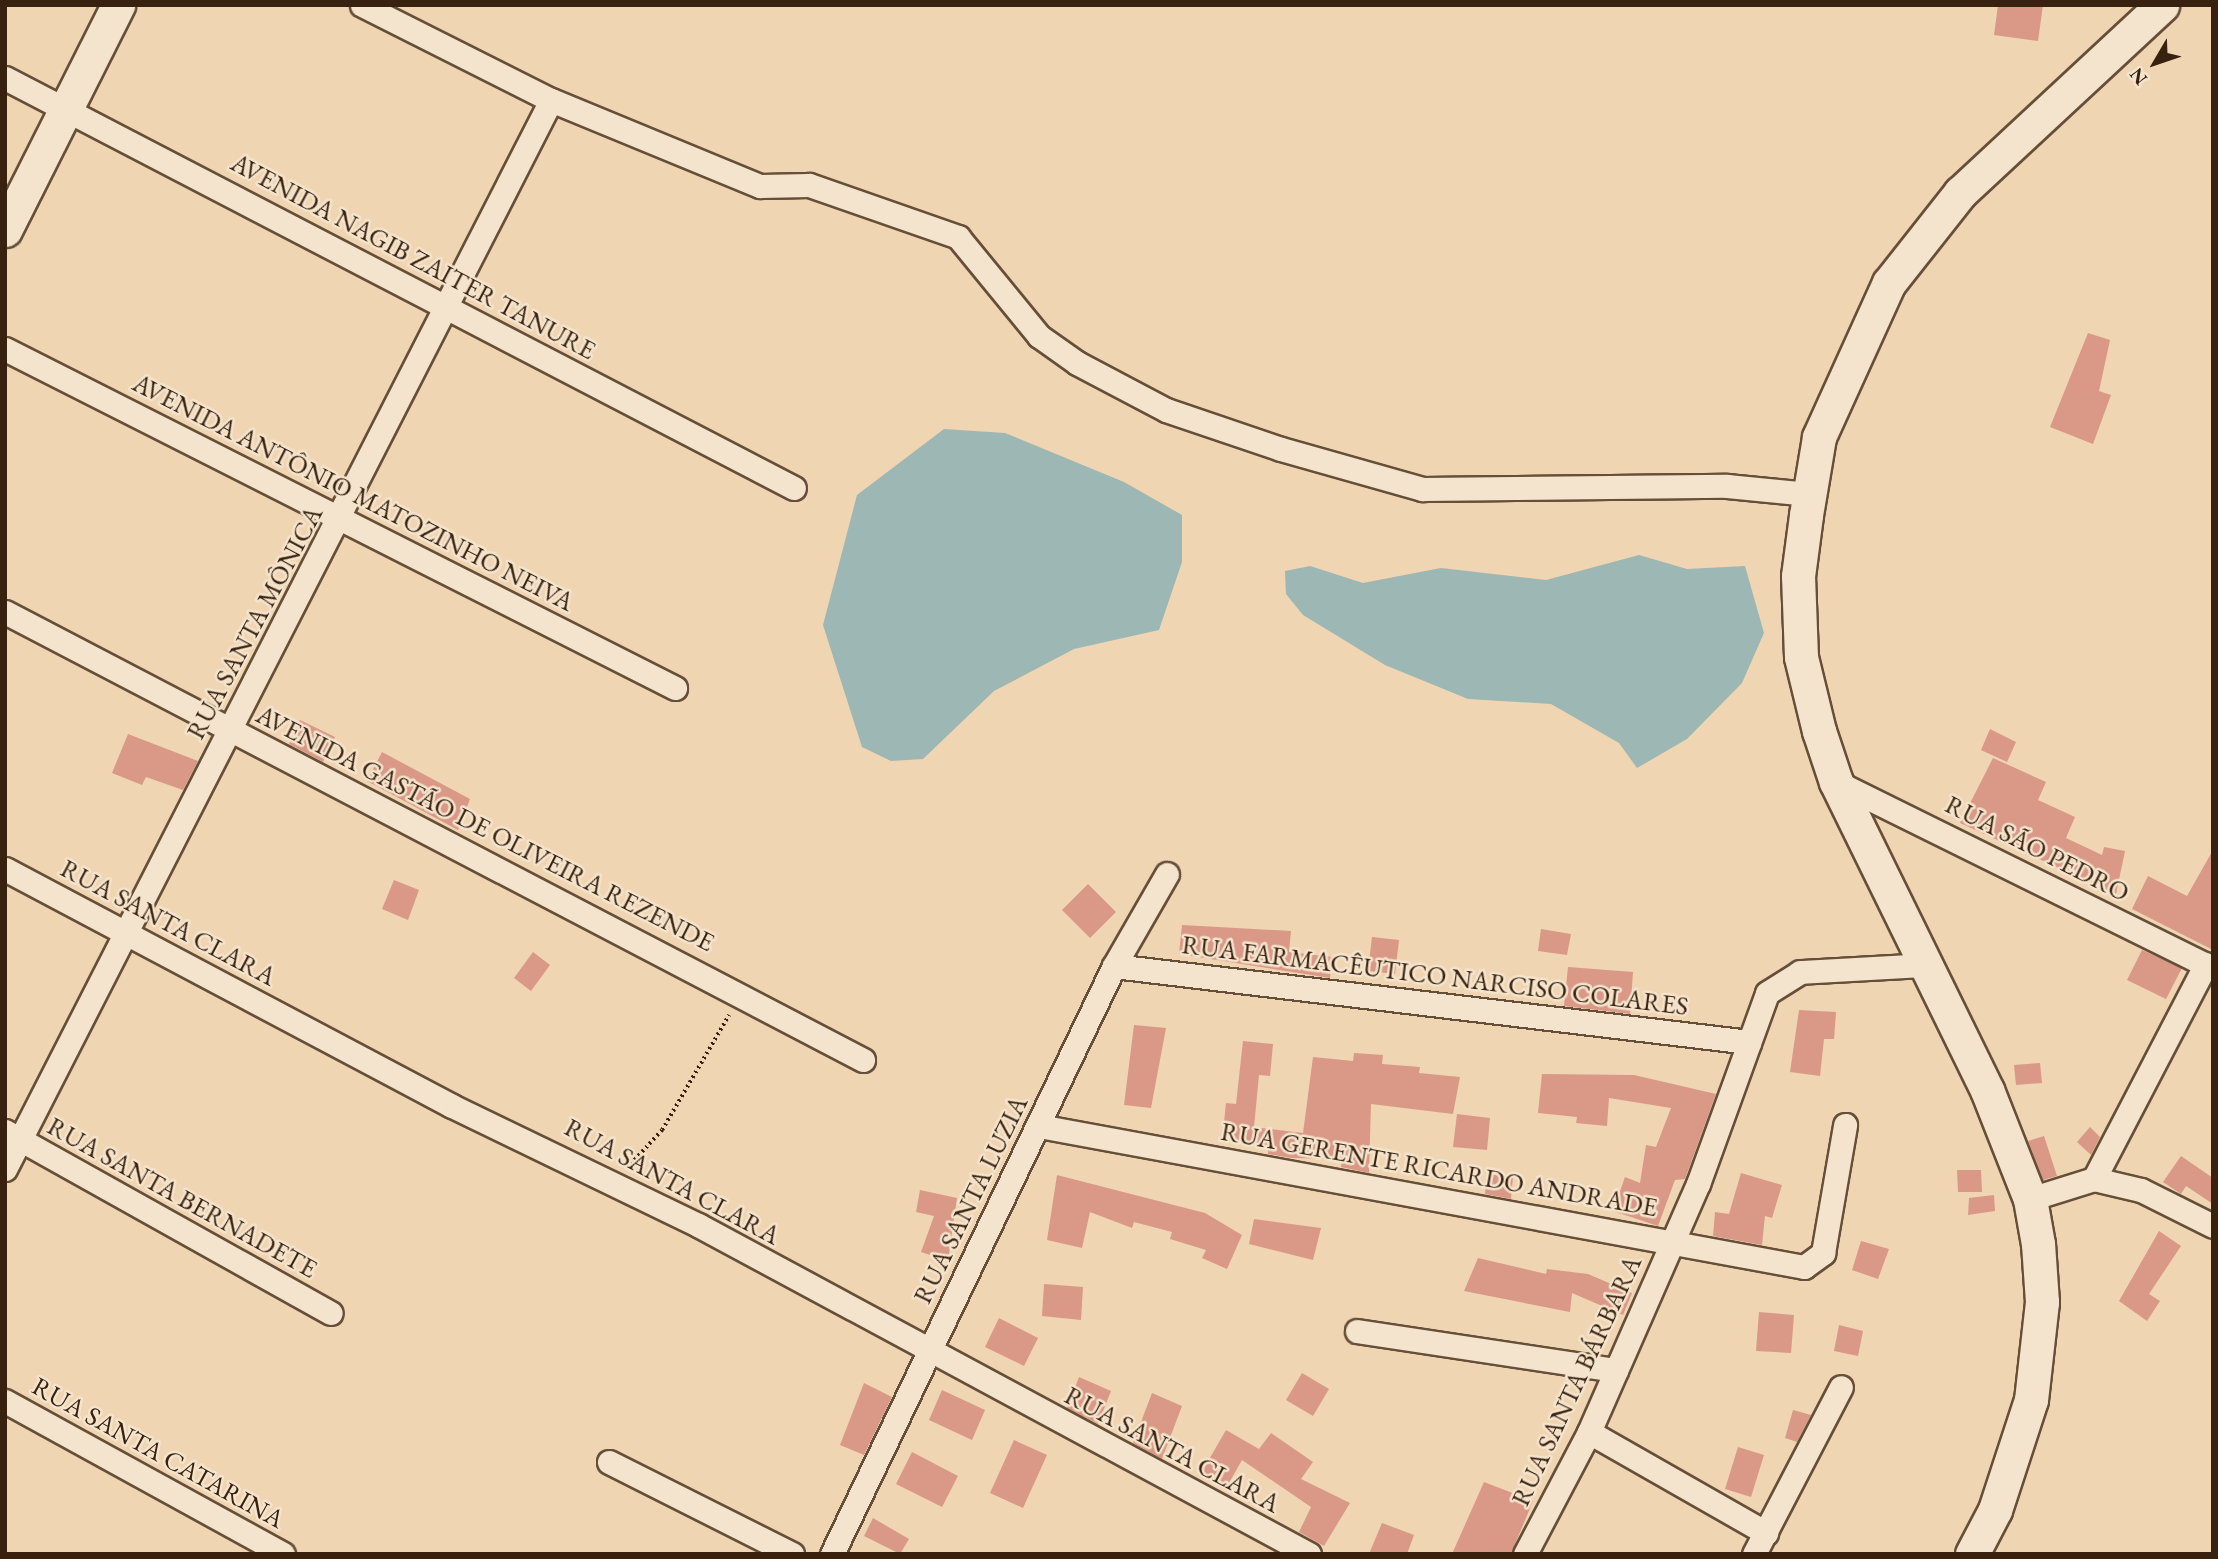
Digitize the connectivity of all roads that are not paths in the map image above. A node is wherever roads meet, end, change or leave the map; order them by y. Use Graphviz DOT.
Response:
graph roads {
  1 [pos="118,5"];
  2 [pos="362,5"];
  3 [pos="2162,5"];
  4 [pos="5,78"];
  5 [pos="551,100"];
  6 [pos="69,109"];
  7 [pos="5,230"];
  8 [pos="448,307"];
  9 [pos="5,349"];
  10 [pos="794,488"];
  11 [pos="1810,494"];
  12 [pos="341,519"];
  13 [pos="5,612"];
  14 [pos="675,688"];
  15 [pos="230,728"];
  16 [pos="1836,782"];
  17 [pos="5,869"];
  18 [pos="1167,874"];
  19 [pos="128,932"];
  20 [pos="1925,965"];
  21 [pos="1114,966"];
  22 [pos="2209,966"];
  23 [pos="1749,1042"];
  24 [pos="863,1060"];
  25 [pos="1845,1125"];
  26 [pos="1039,1126"];
  27 [pos="13,1135"];
  28 [pos="5,1169"];
  29 [pos="2094,1179"];
  30 [pos="2029,1199"];
  31 [pos="2213,1226"];
  32 [pos="1672,1241"];
  33 [pos="331,1313"];
  34 [pos="1357,1331"];
  35 [pos="926,1353"];
  36 [pos="1616,1370"];
  37 [pos="1841,1387"];
  38 [pos="5,1401"];
  39 [pos="1589,1432"];
  40 [pos="609,1462"];
  41 [pos="1766,1533"];
  42 [pos="283,1554"];
  43 [pos="792,1554"];
  44 [pos="832,1554"];
  45 [pos="1309,1554"];
  46 [pos="1525,1554"];
  47 [pos="1754,1554"];
  48 [pos="1972,1554"];
  1 -- 6 [label="street"];
  2 -- 5 [label="street"];
  3 -- 11 [label="street"];
  4 -- 6 [label="street, AVENIDA NAGIB ZAITER TANURE"];
  5 -- 8 [label="street, RUA SANTA MÔNICA"];
  5 -- 11 [label="street"];
  6 -- 7 [label="street"];
  6 -- 8 [label="street, AVENIDA NAGIB ZAITER TANURE"];
  8 -- 10 [label="street, AVENIDA NAGIB ZAITER TANURE"];
  8 -- 12 [label="street, RUA SANTA MÔNICA"];
  9 -- 12 [label="street, AVENIDA ANTÔNIO MATOZINHO NEIVA"];
  11 -- 16 [label="street"];
  12 -- 14 [label="street, AVENIDA ANTÔNIO MATOZINHO NEIVA"];
  12 -- 15 [label="street, RUA SANTA MÔNICA"];
  13 -- 15 [label="street, AVENIDA GASTÃO DE OLIVEIRA REZENDE"];
  15 -- 19 [label="street, RUA SANTA MÔNICA"];
  15 -- 24 [label="street, AVENIDA GASTÃO DE OLIVEIRA REZENDE"];
  16 -- 20 [label="street"];
  16 -- 22 [label="street, RUA SÃO PEDRO"];
  17 -- 19 [label="street, RUA SANTA CLARA"];
  18 -- 21 [label="street, RUA SANTA LUZIA"];
  19 -- 27 [label="street, RUA SANTA MÔNICA"];
  19 -- 35 [label="street, RUA SANTA CLARA"];
  20 -- 23 [label="street, RUA SANTA BÁRBARA"];
  20 -- 30 [label="street"];
  21 -- 23 [label="street, RUA FARMACÊUTICO NARCISO COLARES"];
  21 -- 26 [label="street, RUA SANTA LUZIA"];
  22 -- 29 [label="street"];
  23 -- 32 [label="street, RUA SANTA BÁRBARA"];
  25 -- 32 [label="street, RUA GERENTE RICARDO ANDRADE"];
  26 -- 32 [label="street, RUA GERENTE RICARDO ANDRADE"];
  26 -- 35 [label="street, RUA SANTA LUZIA"];
  27 -- 28 [label="street, RUA SANTA MÔNICA"];
  27 -- 33 [label="street, RUA SANTA BERNADETE"];
  29 -- 30 [label="street"];
  29 -- 31 [label="street"];
  30 -- 48 [label="street"];
  32 -- 36 [label="street, RUA SANTA BÁRBARA"];
  34 -- 36 [label="street"];
  35 -- 44 [label="street, RUA SANTA LUZIA"];
  35 -- 45 [label="street, RUA SANTA CLARA"];
  36 -- 39 [label="street, RUA SANTA BÁRBARA"];
  37 -- 41 [label="street"];
  38 -- 42 [label="street, RUA SANTA CATARINA"];
  39 -- 41 [label="street"];
  39 -- 46 [label="street, RUA SANTA BÁRBARA"];
  40 -- 43 [label="street"];
  41 -- 47 [label="street"];
}
